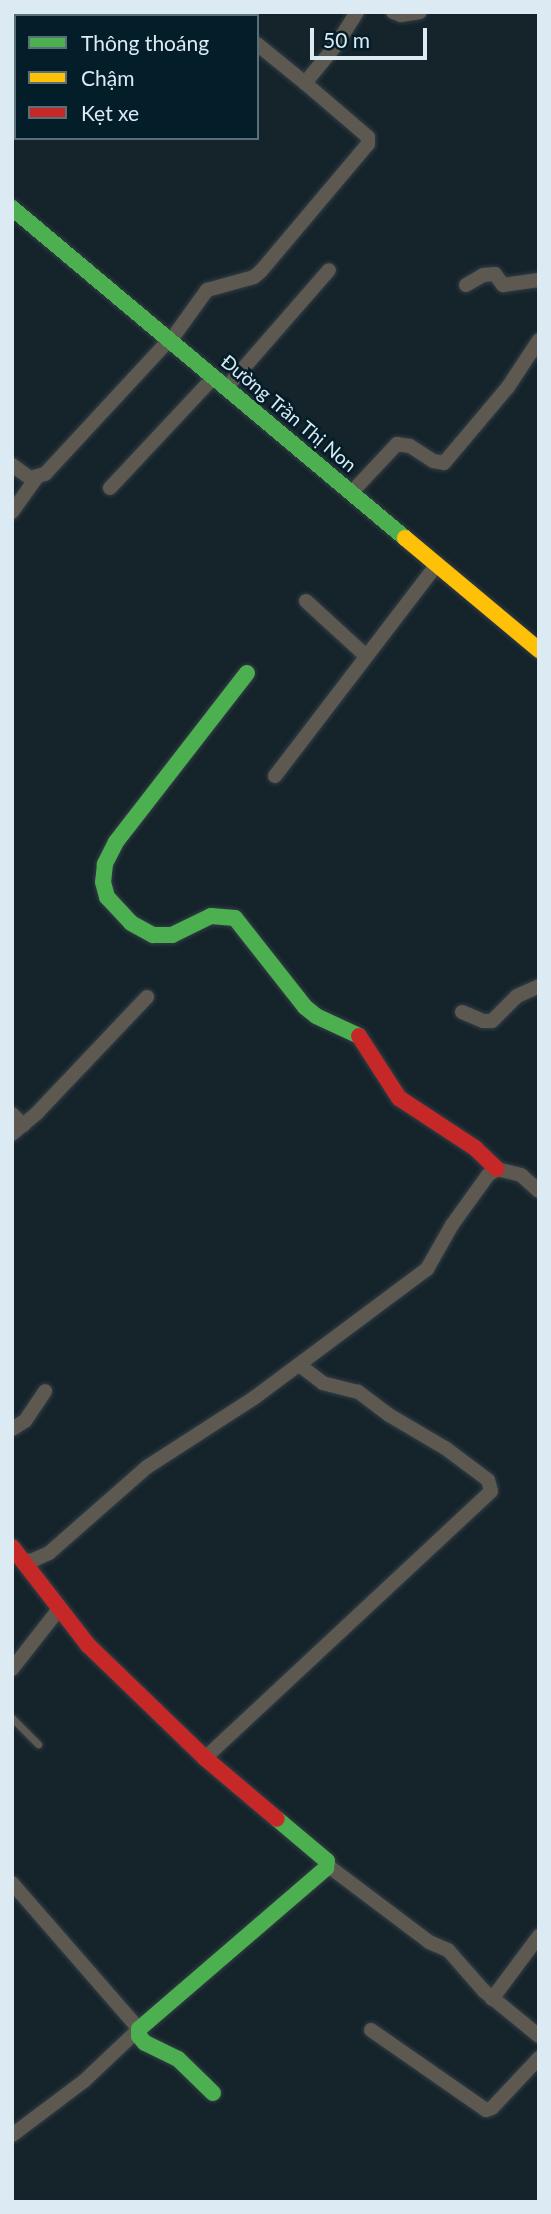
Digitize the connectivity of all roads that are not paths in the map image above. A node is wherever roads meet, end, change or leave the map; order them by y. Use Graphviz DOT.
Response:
graph roads {
  1 [pos="357,12"];
  2 [pos="393,12"];
  3 [pos="420,12"];
  4 [pos="259,46"];
  5 [pos="305,83"];
  6 [pos="12,208"];
  7 [pos="329,270"];
  8 [pos="539,280"];
  9 [pos="466,285"];
  10 [pos="170,340"];
  11 [pos="539,340"];
  12 [pos="220,382"];
  13 [pos="12,465"];
  14 [pos="37,477"];
  15 [pos="110,488"];
  16 [pos="351,493"];
  17 [pos="12,512"];
  18 [pos="437,564"];
  19 [pos="306,601"];
  20 [pos="539,650"];
  21 [pos="366,656"];
  22 [pos="247,673"];
  23 [pos="275,776"];
  24 [pos="539,986"];
  25 [pos="147,997"];
  26 [pos="462,1012"];
  27 [pos="12,1114"];
  28 [pos="18,1129"];
  29 [pos="497,1170"];
  30 [pos="539,1191"];
  31 [pos="299,1365"];
  32 [pos="45,1391"];
  33 [pos="12,1429"];
  34 [pos="16,1553"];
  35 [pos="59,1609"];
  36 [pos="12,1669"];
  37 [pos="12,1718"];
  38 [pos="38,1744"];
  39 [pos="205,1758"];
  40 [pos="327,1865"];
  41 [pos="12,1883"];
  42 [pos="539,1936"];
  43 [pos="492,1998"];
  44 [pos="139,2029"];
  45 [pos="371,2030"];
  46 [pos="539,2036"];
  47 [pos="539,2058"];
  48 [pos="213,2093"];
  49 [pos="12,2135"];
  1 -- 5 [label="street"];
  2 -- 3 [label="street"];
  4 -- 5 [label="street"];
  5 -- 10 [label="street"];
  6 -- 10 [label="street, Đường Trần Thị Non"];
  7 -- 12 [label="street"];
  8 -- 9 [label="street"];
  10 -- 12 [label="street, Đường Trần Thị Non"];
  10 -- 14 [label="street"];
  11 -- 16 [label="street"];
  12 -- 15 [label="street"];
  12 -- 16 [label="street, Đường Trần Thị Non"];
  13 -- 14 [label="street"];
  14 -- 17 [label="street"];
  16 -- 18 [label="street, Đường Trần Thị Non"];
  18 -- 20 [label="street, Đường Trần Thị Non"];
  18 -- 21 [label="street"];
  19 -- 21 [label="street"];
  21 -- 23 [label="street"];
  22 -- 29 [label="street"];
  24 -- 26 [label="street"];
  25 -- 28 [label="street"];
  27 -- 28 [label="street"];
  29 -- 30 [label="street"];
  29 -- 31 [label="street"];
  31 -- 34 [label="street"];
  31 -- 39 [label="street"];
  32 -- 33 [label="street"];
  34 -- 35 [label="street"];
  35 -- 36 [label="street"];
  35 -- 39 [label="street"];
  37 -- 38 [label="lane"];
  39 -- 40 [label="street"];
  40 -- 43 [label="street"];
  40 -- 44 [label="street"];
  41 -- 44 [label="street"];
  42 -- 43 [label="street"];
  43 -- 46 [label="street"];
  44 -- 48 [label="street"];
  44 -- 49 [label="street"];
  45 -- 47 [label="street"];
}
